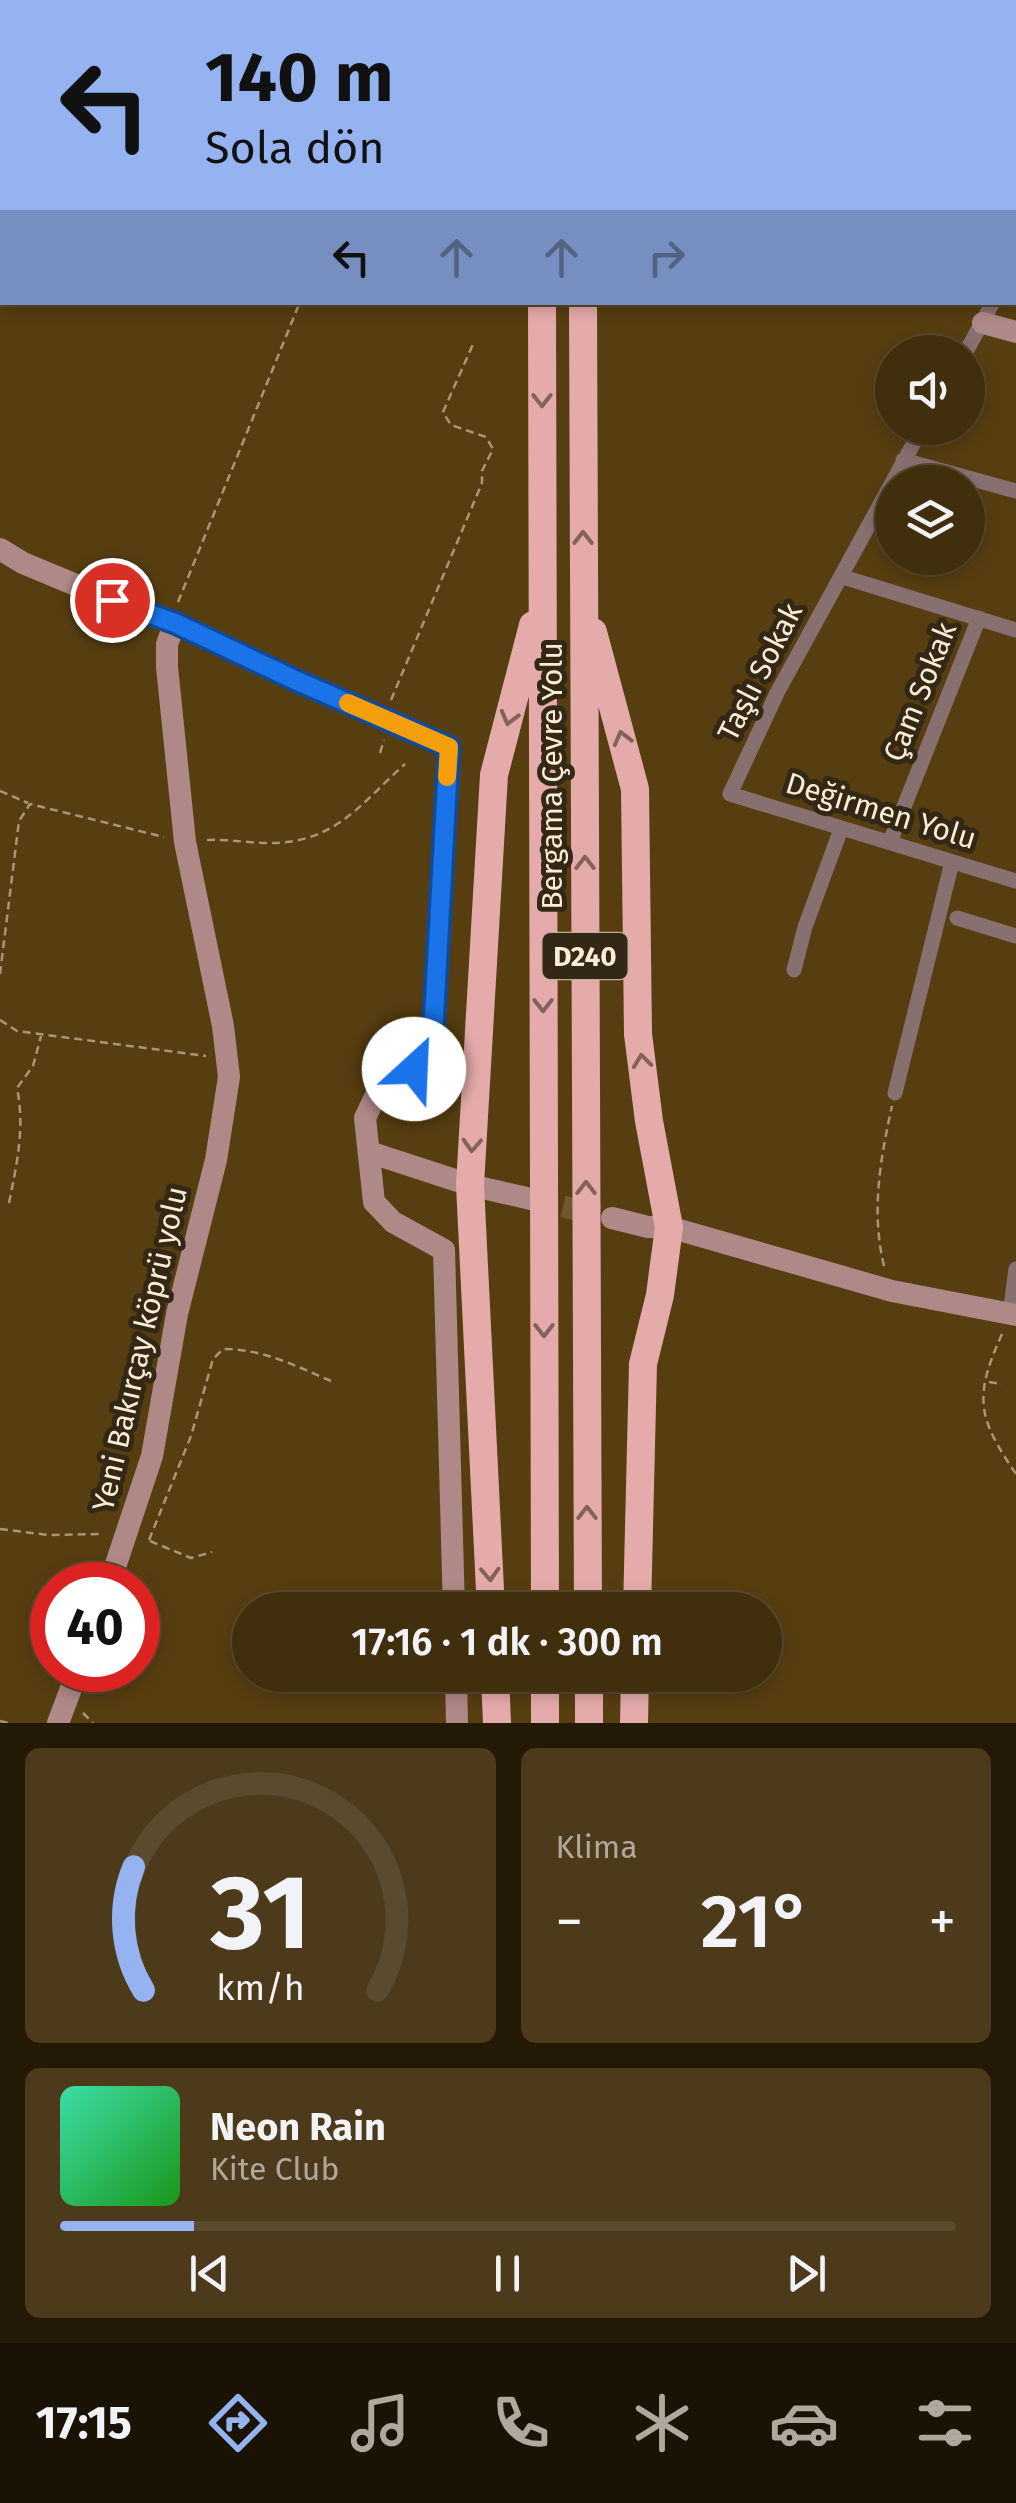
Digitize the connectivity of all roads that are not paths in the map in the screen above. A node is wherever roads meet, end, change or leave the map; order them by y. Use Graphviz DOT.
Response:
graph roads {
  1 [pos="542,305"];
  2 [pos="583,305"];
  3 [pos="988,313"];
  4 [pos="1016,332"];
  5 [pos="976,335"];
  6 [pos="912,445"];
  7 [pos="903,460"];
  8 [pos="1016,490"];
  9 [pos="0,549"];
  10 [pos="843,578"];
  11 [pos="543,590"];
  12 [pos="584,596"];
  13 [pos="979,618"];
  14 [pos="175,623"];
  15 [pos="1016,630"];
  16 [pos="730,794"];
  17 [pos="842,829"];
  18 [pos="890,842"];
  19 [pos="952,862"];
  20 [pos="1016,881"];
  21 [pos="957,918"];
  22 [pos="1016,936"];
  23 [pos="794,970"];
  24 [pos="895,1093"];
  25 [pos="369,1152"];
  26 [pos="470,1185"];
  27 [pos="532,1199"];
  28 [pos="612,1218"];
  29 [pos="669,1226"];
  30 [pos="1016,1269"];
  31 [pos="1013,1315"];
  32 [pos="123,1562"];
  33 [pos="454,1592"];
  34 [pos="491,1592"];
  35 [pos="544,1592"];
  36 [pos="588,1592"];
  37 [pos="637,1592"];
  38 [pos="70,1692"];
  39 [pos="456,1692"];
  40 [pos="496,1692"];
  41 [pos="545,1692"];
  42 [pos="589,1692"];
  43 [pos="635,1692"];
  44 [pos="58,1723"];
  45 [pos="457,1723"];
  46 [pos="497,1723"];
  47 [pos="545,1723"];
  48 [pos="590,1723"];
  49 [pos="634,1723"];
  1 -- 11 [label="highway, Bergama Çevre Yolu / D240, one-way"];
  12 -- 2 [label="highway, Bergama Çevre Yolu / D240, one-way"];
  3 -- 4 [label="street"];
  3 -- 5 [label="street"];
  6 -- 7 [label="street, Taşlı Sokak"];
  7 -- 8 [label="street"];
  7 -- 10 [label="street, Taşlı Sokak"];
  9 -- 14 [label="street"];
  10 -- 13 [label="street"];
  10 -- 16 [label="street, Taşlı Sokak"];
  11 -- 26 [label="highway, one-way"];
  11 -- 35 [label="highway, Bergama Çevre Yolu / D240, one-way"];
  29 -- 12 [label="highway, one-way"];
  36 -- 12 [label="highway, Bergama Çevre Yolu / D240, one-way"];
  13 -- 15 [label="street"];
  13 -- 18 [label="street, Çam Sokak"];
  14 -- 25 [label="street"];
  14 -- 32 [label="street, Yeni Bakırçay köprü yolu"];
  16 -- 17 [label="street, Değirmen Yolu"];
  17 -- 18 [label="street, Değirmen Yolu"];
  17 -- 23 [label="street"];
  18 -- 19 [label="street, Değirmen Yolu"];
  19 -- 20 [label="street, Değirmen Yolu"];
  19 -- 24 [label="street"];
  21 -- 22 [label="street"];
  25 -- 26 [label="street"];
  25 -- 33 [label="street"];
  26 -- 27 [label="street"];
  26 -- 34 [label="highway, one-way"];
  28 -- 29 [label="street"];
  29 -- 31 [label="street"];
  29 -- 37 [label="highway"];
  30 -- 31 [label="street"];
  38 -- 44 [label="street"];
  39 -- 45 [label="street"];
  40 -- 46 [label="highway"];
  41 -- 47 [label="highway"];
  42 -- 48 [label="highway"];
  43 -- 49 [label="highway"];
}
